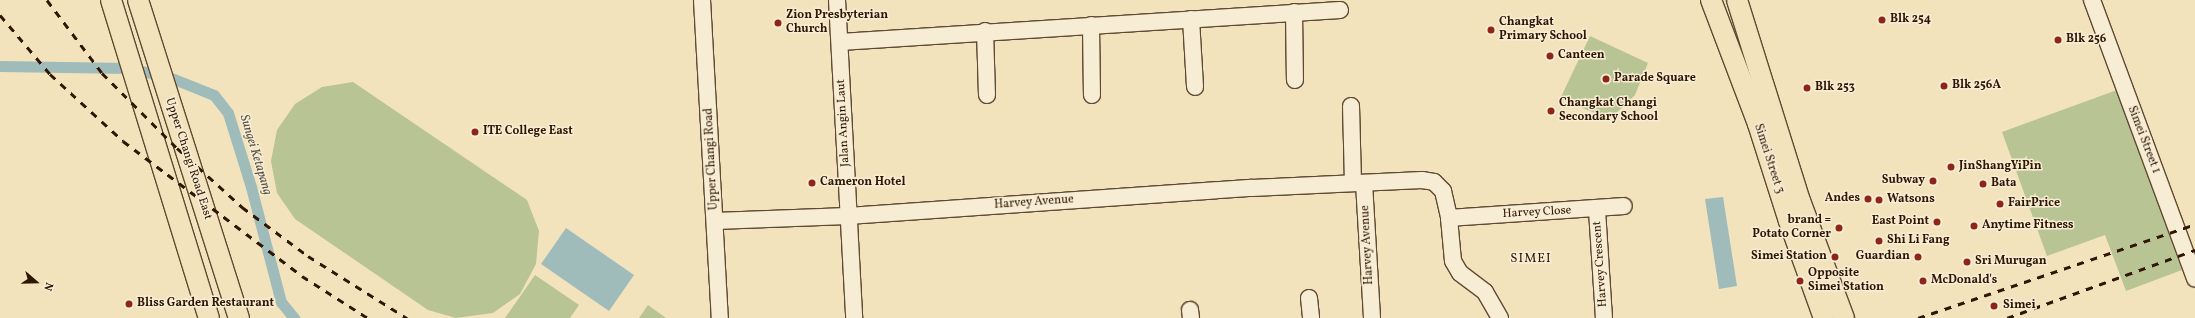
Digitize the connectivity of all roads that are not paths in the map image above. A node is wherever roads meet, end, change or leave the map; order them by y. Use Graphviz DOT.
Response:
graph roads {
  1 [pos="138,0"];
  2 [pos="702,0"];
  3 [pos="712,0"];
  4 [pos="837,0"];
  5 [pos="1738,0"];
  6 [pos="2092,0"];
  7 [pos="2102,0"];
  8 [pos="110,3"];
  9 [pos="1713,3"];
  10 [pos="1256,7"];
  11 [pos="1340,10"];
  12 [pos="1294,12"];
  13 [pos="1192,19"];
  14 [pos="1091,25"];
  15 [pos="985,31"];
  16 [pos="840,42"];
  17 [pos="1295,80"];
  18 [pos="1195,87"];
  19 [pos="987,95"];
  20 [pos="1092,96"];
  21 [pos="1351,106"];
  22 [pos="1359,182"];
  23 [pos="1624,206"];
  24 [pos="1597,210"];
  25 [pos="848,216"];
  26 [pos="1449,218"];
  27 [pos="720,221"];
  28 [pos="2195,254"];
  29 [pos="2195,279"];
  30 [pos="1309,298"];
  31 [pos="209,318"];
  32 [pos="239,318"];
  33 [pos="720,318"];
  34 [pos="729,318"];
  35 [pos="854,318"];
  36 [pos="1311,318"];
  37 [pos="1372,318"];
  38 [pos="1500,318"];
  39 [pos="1604,318"];
  40 [pos="1824,318"];
  41 [pos="1844,318"];
  1 -- 32 [label="main road, Upper Changi Road East"];
  2 -- 27 [label="street, Upper Changi Road"];
  3 -- 27 [label="street, Upper Changi Road"];
  4 -- 16 [label="street, Jalan Angin Laut"];
  5 -- 9 [label="street"];
  5 -- 41 [label="main road, Simei Street 3"];
  6 -- 29 [label="street, Simei Street 1"];
  7 -- 28 [label="street, Simei Street 1"];
  8 -- 31 [label="main road, Upper Changi Road East"];
  9 -- 40 [label="main road, Simei Street 3"];
  10 -- 12 [label="street"];
  10 -- 13 [label="street"];
  11 -- 12 [label="street"];
  12 -- 17 [label="street"];
  13 -- 14 [label="street"];
  13 -- 18 [label="street"];
  14 -- 15 [label="street"];
  14 -- 20 [label="street"];
  15 -- 16 [label="street"];
  15 -- 19 [label="street"];
  16 -- 25 [label="street, Jalan Angin Laut"];
  21 -- 22 [label="street, Harvey Avenue"];
  22 -- 25 [label="street, Harvey Avenue"];
  22 -- 26 [label="street"];
  22 -- 37 [label="street, Harvey Avenue"];
  23 -- 24 [label="street, Harvey Close"];
  24 -- 26 [label="street, Harvey Close"];
  24 -- 39 [label="street, Harvey Crescent"];
  25 -- 27 [label="street, Harvey Avenue"];
  25 -- 35 [label="street, Jalan Angin Laut"];
  26 -- 38 [label="street"];
  27 -- 33 [label="street, Upper Changi Road"];
  27 -- 34 [label="street, Upper Changi Road"];
  30 -- 36 [label="street"];
}
